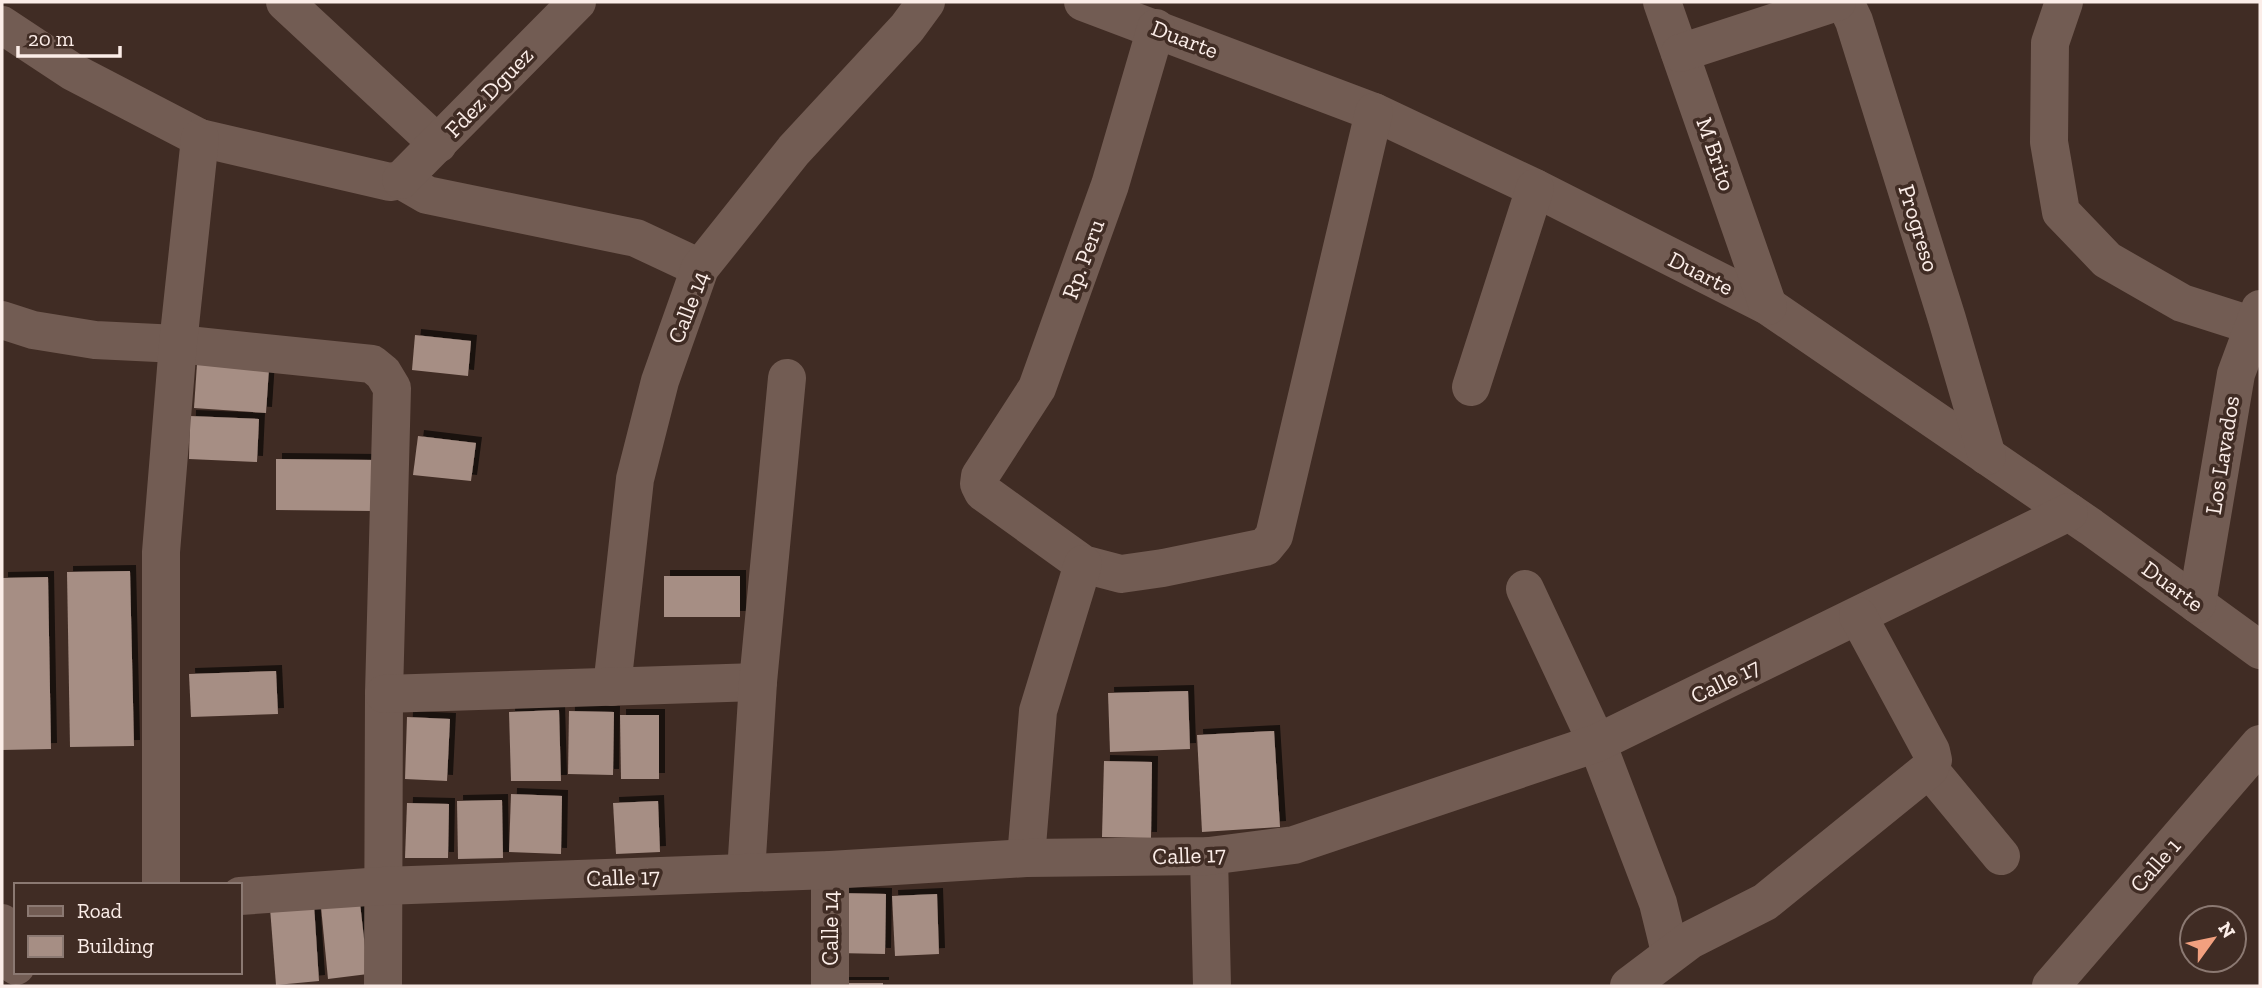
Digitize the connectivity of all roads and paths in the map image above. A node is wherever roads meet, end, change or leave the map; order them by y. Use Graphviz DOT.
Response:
graph roads {
  1 [pos="285,2"];
  2 [pos="577,2"];
  3 [pos="926,2"];
  4 [pos="1083,2"];
  5 [pos="1662,2"];
  6 [pos="1837,2"];
  7 [pos="1846,2"];
  8 [pos="2064,2"];
  9 [pos="2,25"];
  10 [pos="1156,28"];
  11 [pos="1680,53"];
  12 [pos="1374,112"];
  13 [pos="200,138"];
  14 [pos="438,144"];
  15 [pos="401,180"];
  16 [pos="1535,188"];
  17 [pos="700,268"];
  18 [pos="1768,306"];
  19 [pos="2257,318"];
  20 [pos="2,320"];
  21 [pos="178,344"];
  22 [pos="787,378"];
  23 [pos="1471,387"];
  24 [pos="1987,456"];
  25 [pos="2069,512"];
  26 [pos="1083,564"];
  27 [pos="1525,589"];
  28 [pos="2197,604"];
  29 [pos="1858,616"];
  30 [pos="2260,650"];
  31 [pos="758,682"];
  32 [pos="612,687"];
  33 [pos="384,694"];
  34 [pos="1597,743"];
  35 [pos="2260,744"];
  36 [pos="1928,769"];
  37 [pos="1209,856"];
  38 [pos="2001,856"];
  39 [pos="1026,858"];
  40 [pos="830,870"];
  41 [pos="746,873"];
  42 [pos="160,883"];
  43 [pos="383,886"];
  44 [pos="242,895"];
  45 [pos="2,923"];
  46 [pos="2,933"];
  47 [pos="1671,952"];
  48 [pos="14,961"];
  49 [pos="383,986"];
  50 [pos="830,986"];
  51 [pos="1212,986"];
  52 [pos="1629,986"];
  53 [pos="2051,986"];
  1 -- 14 [label="street"];
  2 -- 14 [label="street, Fdez Dguez"];
  3 -- 17 [label="street, Calle 14"];
  4 -- 10 [label="street, Duarte"];
  5 -- 11 [label="street, M Brito"];
  6 -- 11 [label="street"];
  7 -- 24 [label="street, Progreso"];
  8 -- 19 [label="street"];
  9 -- 13 [label="street"];
  10 -- 12 [label="street, Duarte"];
  10 -- 26 [label="street, Rp. Peru"];
  11 -- 18 [label="street, M Brito"];
  12 -- 16 [label="street, Duarte"];
  12 -- 26 [label="street"];
  13 -- 15 [label="street"];
  13 -- 21 [label="street"];
  14 -- 15 [label="street, Fdez Dguez"];
  15 -- 17 [label="street"];
  16 -- 18 [label="street, Duarte"];
  16 -- 23 [label="street"];
  17 -- 32 [label="street, Calle 14"];
  18 -- 24 [label="street, Duarte"];
  19 -- 28 [label="street, Los Lavados"];
  20 -- 21 [label="street"];
  21 -- 33 [label="street"];
  21 -- 42 [label="street"];
  22 -- 31 [label="street"];
  24 -- 25 [label="street, Duarte"];
  25 -- 28 [label="street, Duarte"];
  25 -- 29 [label="street, Calle 17"];
  26 -- 39 [label="street"];
  27 -- 34 [label="street"];
  28 -- 30 [label="street, Duarte"];
  29 -- 34 [label="street, Calle 17"];
  29 -- 36 [label="street"];
  31 -- 32 [label="street"];
  31 -- 41 [label="street"];
  32 -- 33 [label="street"];
  33 -- 43 [label="street"];
  34 -- 37 [label="street, Calle 17"];
  34 -- 47 [label="street"];
  35 -- 53 [label="street, Calle 1"];
  36 -- 38 [label="street"];
  36 -- 47 [label="street"];
  37 -- 39 [label="street, Calle 17"];
  37 -- 51 [label="street"];
  39 -- 40 [label="street, Calle 17"];
  40 -- 41 [label="street, Calle 17"];
  40 -- 50 [label="street, Calle 14"];
  41 -- 43 [label="street, Calle 17"];
  43 -- 44 [label="street, Calle 17"];
  43 -- 49 [label="street"];
  45 -- 46 [label="street"];
  46 -- 48 [label="street"];
  47 -- 52 [label="street"];
}
